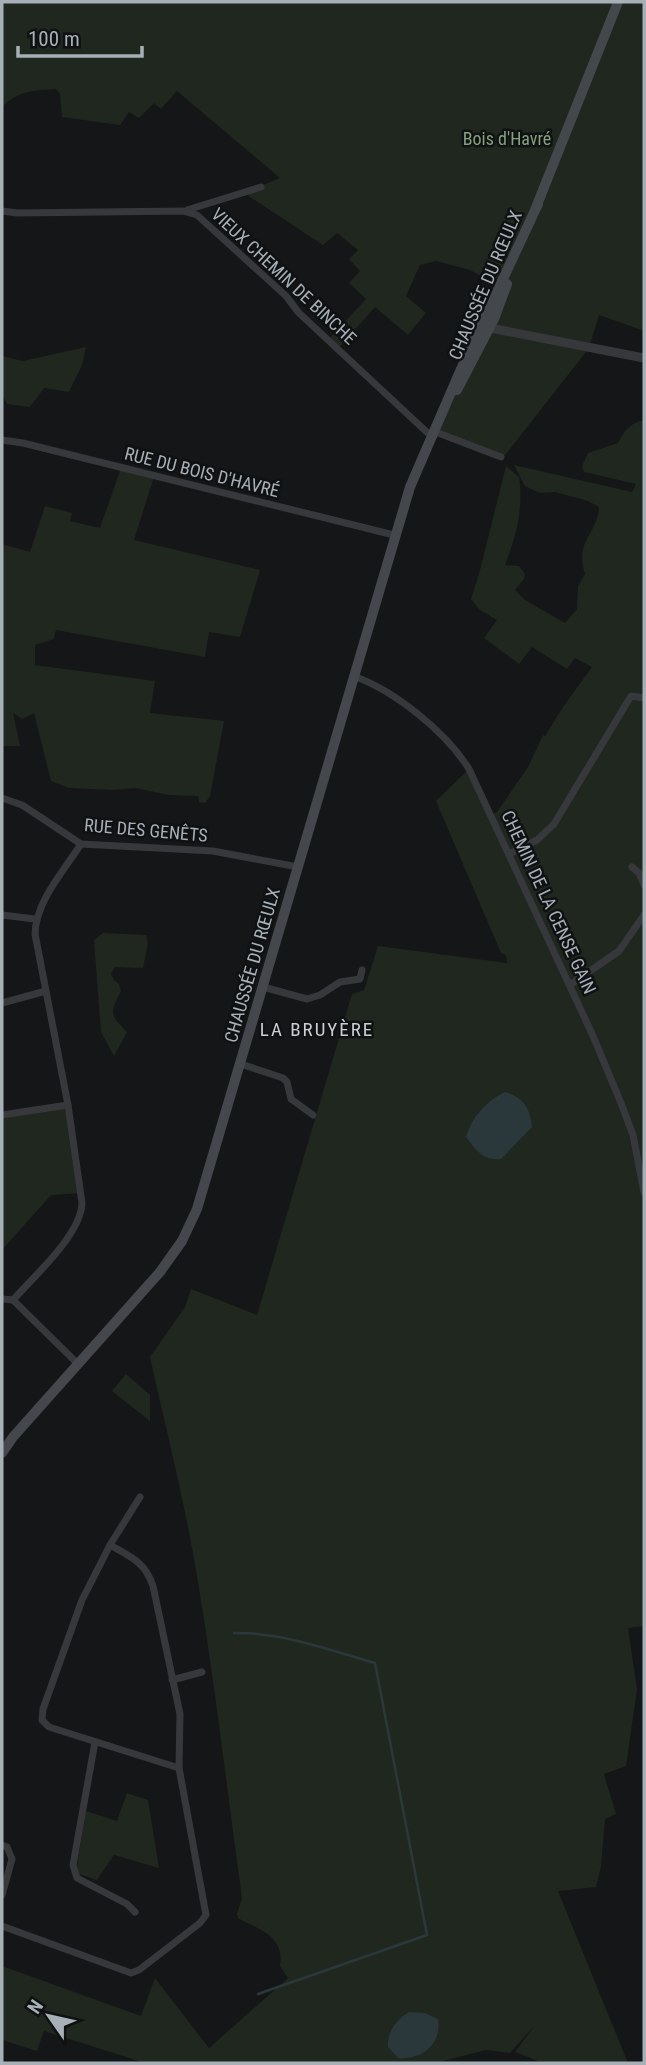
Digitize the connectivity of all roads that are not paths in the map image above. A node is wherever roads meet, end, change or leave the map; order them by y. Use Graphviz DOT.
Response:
graph roads {
  1 [pos="618,2"];
  2 [pos="261,187"];
  3 [pos="538,204"];
  4 [pos="2,211"];
  5 [pos="183,211"];
  6 [pos="485,327"];
  7 [pos="644,358"];
  8 [pos="432,434"];
  9 [pos="2,440"];
  10 [pos="501,457"];
  11 [pos="394,535"];
  12 [pos="353,676"];
  13 [pos="644,698"];
  14 [pos="2,798"];
  15 [pos="81,845"];
  16 [pos="509,853"];
  17 [pos="298,867"];
  18 [pos="632,867"];
  19 [pos="644,885"];
  20 [pos="2,915"];
  21 [pos="644,915"];
  22 [pos="35,919"];
  23 [pos="362,970"];
  24 [pos="569,985"];
  25 [pos="264,987"];
  26 [pos="46,991"];
  27 [pos="2,1003"];
  28 [pos="241,1064"];
  29 [pos="68,1105"];
  30 [pos="2,1115"];
  31 [pos="313,1115"];
  32 [pos="644,1192"];
  33 [pos="2,1299"];
  34 [pos="13,1300"];
  35 [pos="78,1364"];
  36 [pos="2,1453"];
  37 [pos="140,1497"];
  38 [pos="110,1545"];
  39 [pos="202,1672"];
  40 [pos="172,1680"];
  41 [pos="95,1742"];
  42 [pos="179,1768"];
  43 [pos="2,1845"];
  44 [pos="2,1895"];
  45 [pos="135,1912"];
  46 [pos="2,1926"];
  1 -- 3 [label="main road, CHAUSSÉE DU RŒULX"];
  2 -- 5 [label="street"];
  3 -- 6 [label="main road, CHAUSSÉE DU RŒULX"];
  3 -- 6 [label="main road, CHAUSSÉE DU RŒULX"];
  4 -- 5 [label="street, VIEUX CHEMIN DE BINCHE"];
  5 -- 8 [label="street, VIEUX CHEMIN DE BINCHE"];
  6 -- 7 [label="street"];
  6 -- 8 [label="main road, CHAUSSÉE DU RŒULX"];
  8 -- 10 [label="street"];
  8 -- 11 [label="main road, CHAUSSÉE DU RŒULX"];
  9 -- 11 [label="street, RUE DU BOIS D'HAVRÉ"];
  11 -- 12 [label="main road, CHAUSSÉE DU RŒULX"];
  12 -- 16 [label="street, CHEMIN DE LA CENSE GAIN"];
  12 -- 17 [label="main road, CHAUSSÉE DU RŒULX"];
  13 -- 16 [label="street"];
  14 -- 15 [label="street, RUE DES GENÊTS"];
  15 -- 17 [label="street, RUE DES GENÊTS"];
  15 -- 22 [label="street"];
  16 -- 24 [label="street, CHEMIN DE LA CENSE GAIN"];
  17 -- 25 [label="main road, CHAUSSÉE DU RŒULX"];
  18 -- 19 [label="street"];
  20 -- 22 [label="street"];
  21 -- 24 [label="street"];
  22 -- 26 [label="street"];
  23 -- 25 [label="street"];
  24 -- 32 [label="street, CHEMIN DE LA CENSE GAIN"];
  25 -- 28 [label="main road, CHAUSSÉE DU RŒULX"];
  26 -- 27 [label="street"];
  26 -- 29 [label="street"];
  28 -- 31 [label="street"];
  28 -- 35 [label="main road, CHAUSSÉE DU RŒULX"];
  29 -- 30 [label="street"];
  29 -- 34 [label="street"];
  33 -- 34 [label="street"];
  34 -- 35 [label="street"];
  35 -- 36 [label="main road, CHAUSSÉE DU RŒULX"];
  37 -- 38 [label="street"];
  38 -- 40 [label="street"];
  38 -- 41 [label="street"];
  39 -- 40 [label="street"];
  40 -- 42 [label="street"];
  41 -- 42 [label="street"];
  41 -- 45 [label="street"];
  42 -- 46 [label="street"];
  43 -- 44 [label="street"];
}
